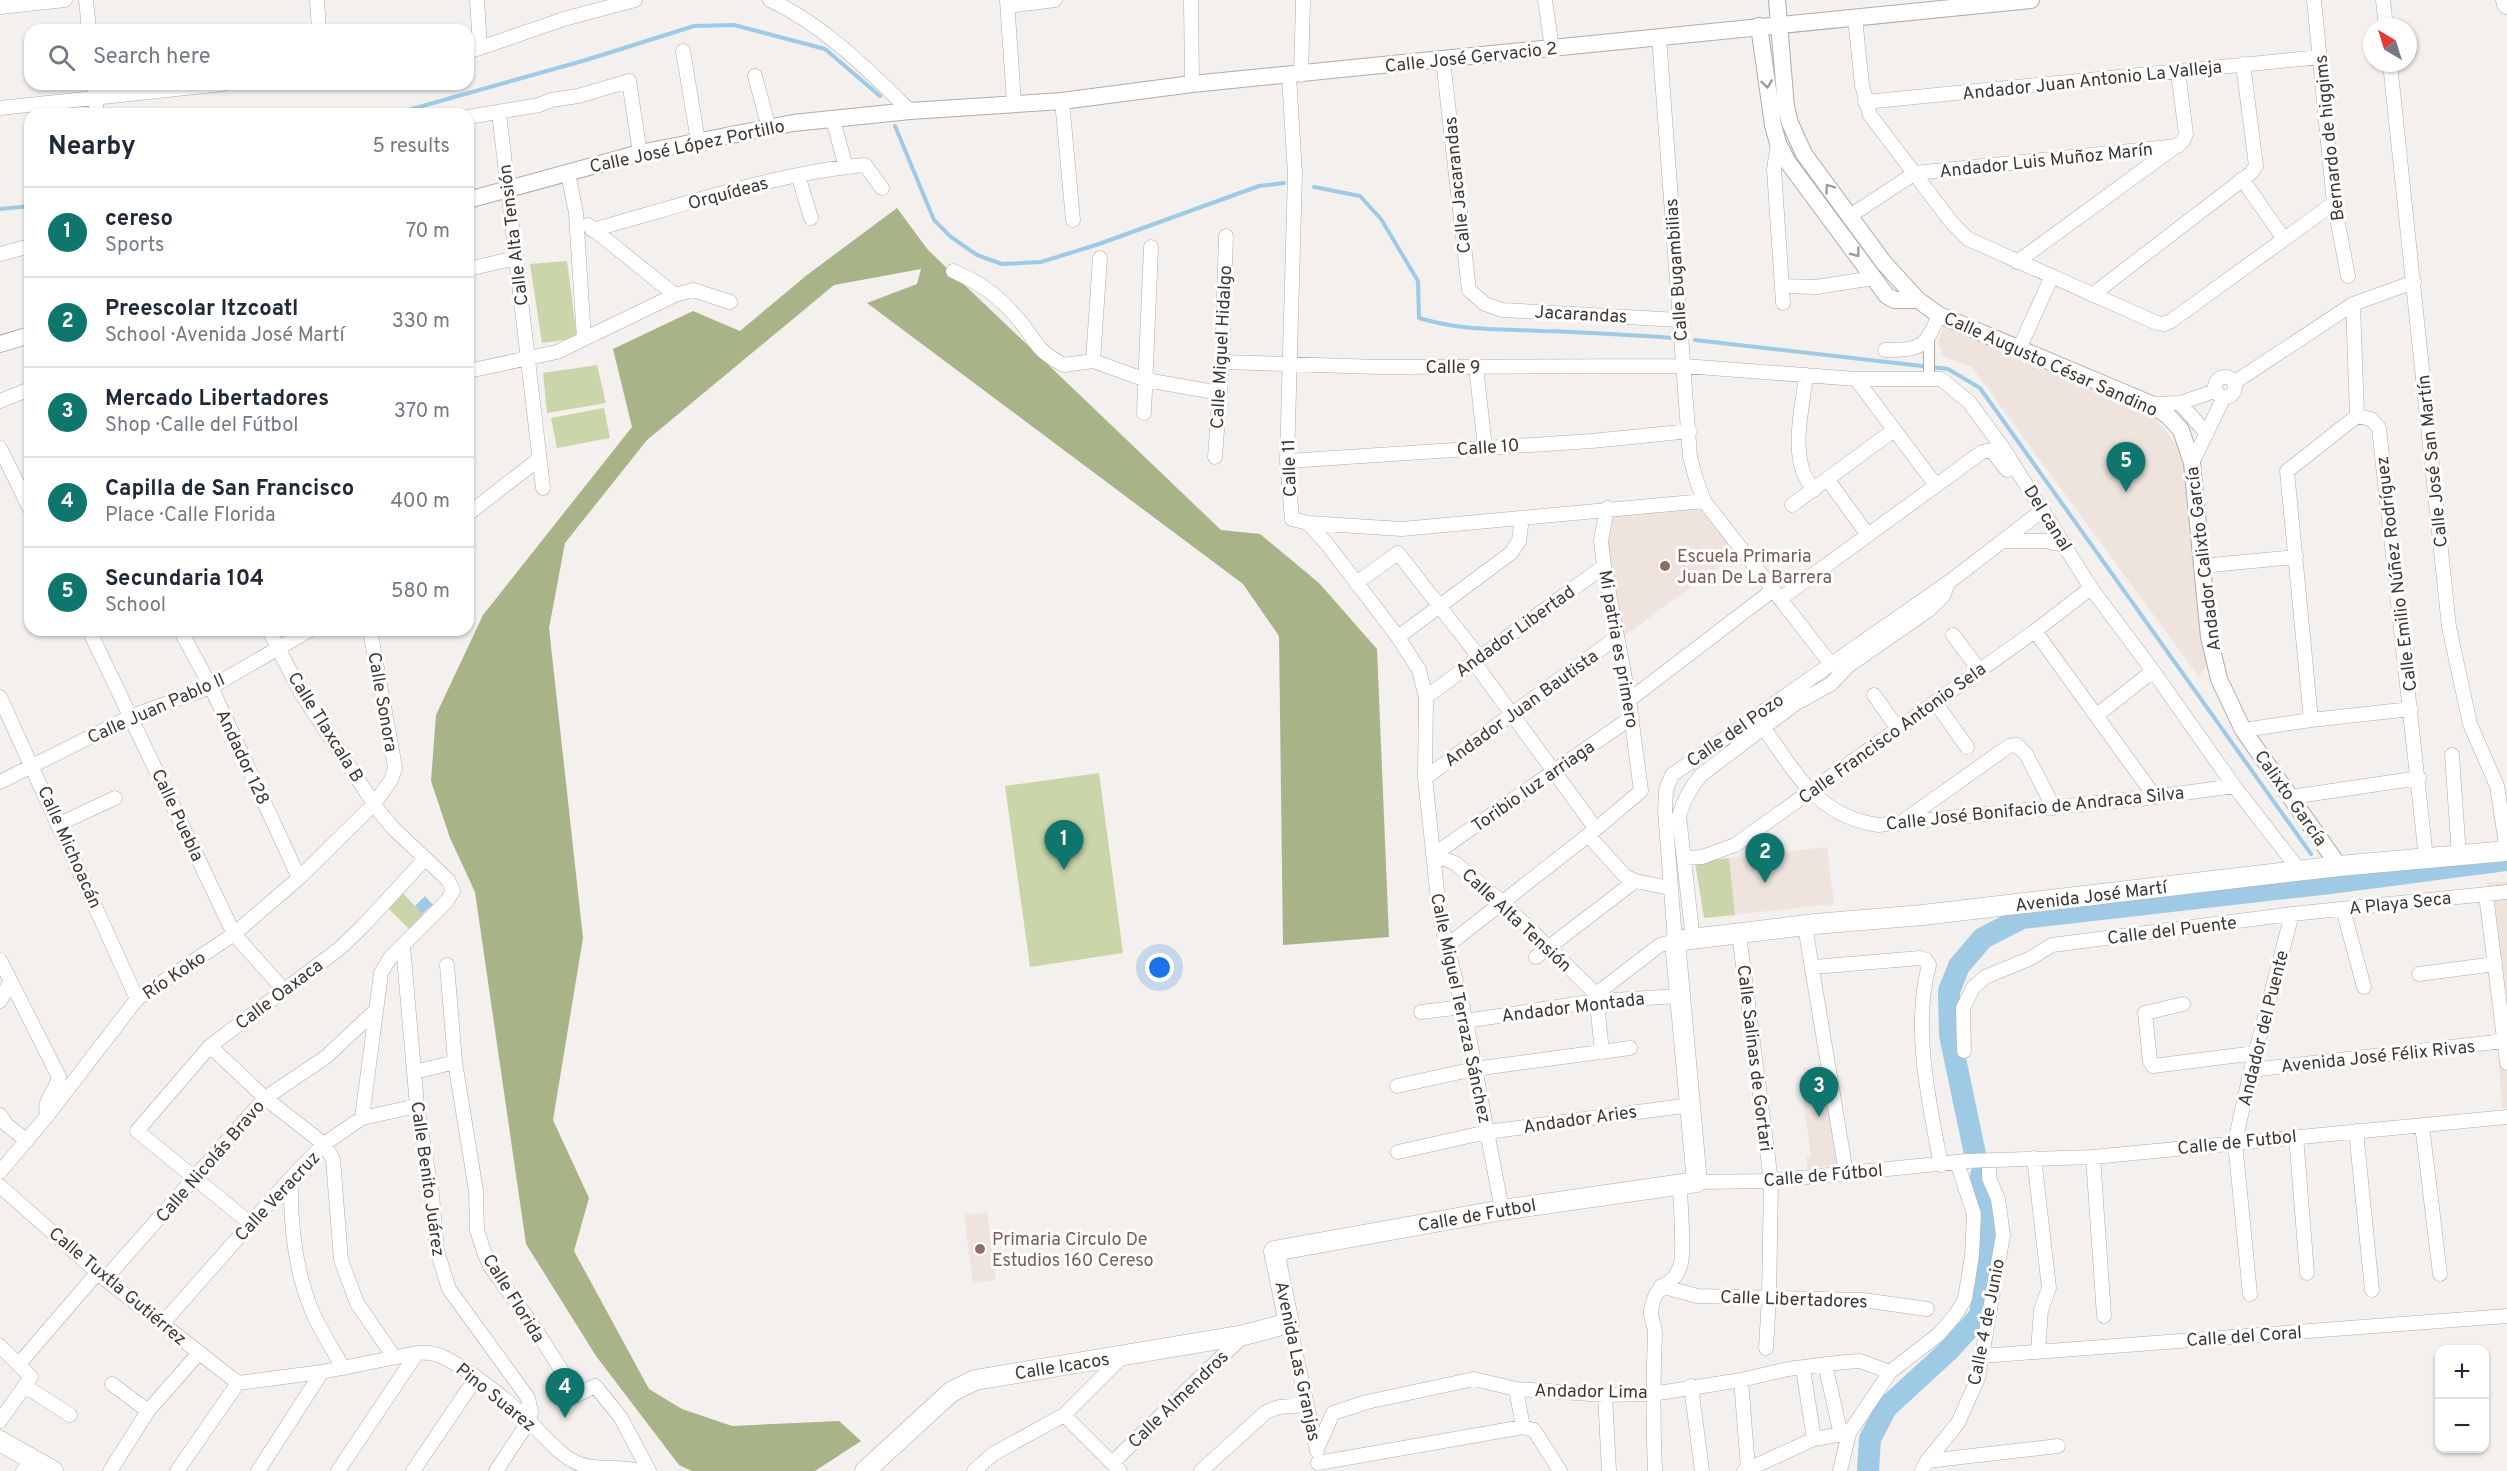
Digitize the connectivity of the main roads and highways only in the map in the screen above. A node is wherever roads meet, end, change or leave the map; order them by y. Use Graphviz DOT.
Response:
graph roads {
  1 [pos="2507,851"];
  2 [pos="1684,940"];
  3 [pos="1688,1183"];
  4 [pos="1274,1251"];
  5 [pos="1289,1323"];
  6 [pos="0,1442"];
  7 [pos="28,1465"];
  8 [pos="53,1471"];
  9 [pos="865,1471"];
  1 -- 2 [label="main road, Avenida José Martí"];
  2 -- 3 [label="main road, Calle del Pozo"];
  3 -- 4 [label="main road, Calle de Futbol"];
  4 -- 5 [label="main road, Avenida Las Granjas"];
  5 -- 9 [label="main road, Calle Icacos"];
  6 -- 7 [label="main road"];
  7 -- 8 [label="main road"];
}
